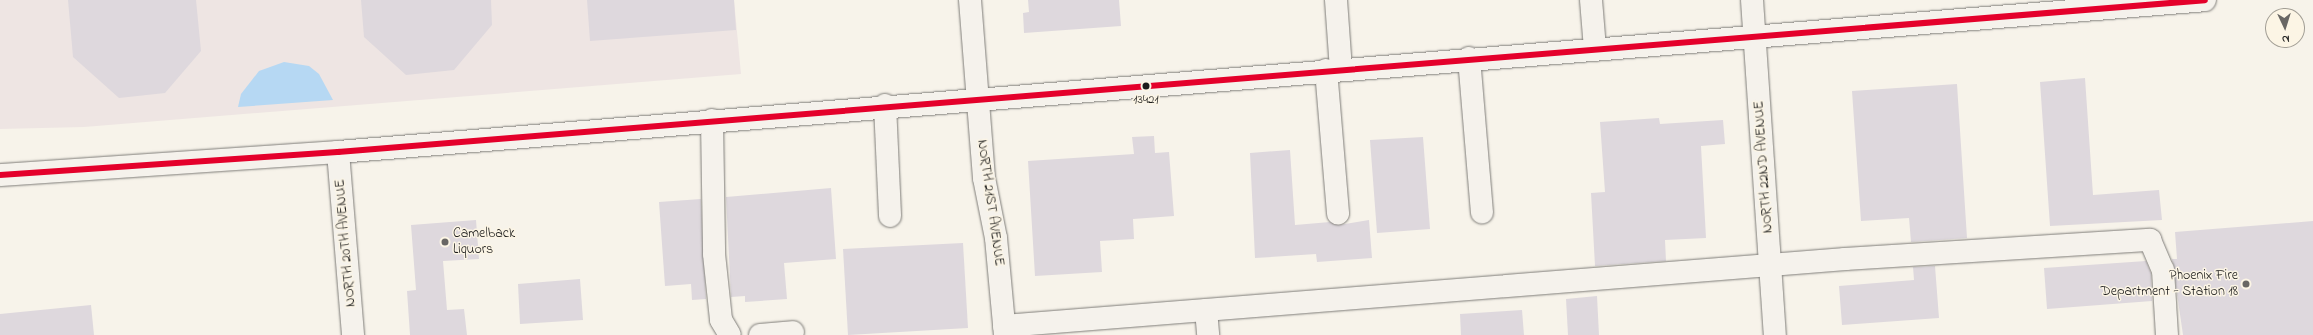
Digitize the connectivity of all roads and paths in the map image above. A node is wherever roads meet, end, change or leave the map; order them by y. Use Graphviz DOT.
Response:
graph roads {
  1 [pos="970,0"];
  2 [pos="1336,0"];
  3 [pos="1591,0"];
  4 [pos="1752,0"];
  5 [pos="2205,0"];
  6 [pos="1755,36"];
  7 [pos="1595,48"];
  8 [pos="1469,58"];
  9 [pos="1333,69"];
  10 [pos="978,98"];
  11 [pos="885,105"];
  12 [pos="712,120"];
  13 [pos="338,152"];
  14 [pos="0,175"];
  15 [pos="1482,212"];
  16 [pos="1338,213"];
  17 [pos="890,216"];
  18 [pos="1771,267"];
  19 [pos="1206,310"];
  20 [pos="1005,331"];
  21 [pos="793,332"];
  22 [pos="353,335"];
  23 [pos="730,335"];
  24 [pos="760,335"];
  25 [pos="1208,335"];
  26 [pos="1775,335"];
  27 [pos="2167,335"];
  1 -- 10 [label="main road, NORTH 21ST AVENUE"];
  2 -- 9 [label="main road"];
  3 -- 7 [label="main road"];
  4 -- 6 [label="main road, NORTH 22ND AVENUE"];
  5 -- 6 [label="main road"];
  6 -- 7 [label="main road"];
  6 -- 18 [label="main road, NORTH 22ND AVENUE"];
  7 -- 8 [label="main road"];
  8 -- 9 [label="main road"];
  8 -- 15 [label="main road"];
  9 -- 10 [label="main road"];
  9 -- 16 [label="main road"];
  10 -- 11 [label="main road"];
  10 -- 20 [label="main road, NORTH 21ST AVENUE"];
  11 -- 12 [label="main road"];
  11 -- 17 [label="main road"];
  12 -- 13 [label="main road"];
  12 -- 23 [label="main road"];
  13 -- 14 [label="main road"];
  13 -- 22 [label="main road, NORTH 20TH AVENUE"];
  18 -- 19 [label="main road"];
  18 -- 26 [label="main road, NORTH 22ND AVENUE"];
  18 -- 27 [label="main road"];
  19 -- 20 [label="main road"];
  19 -- 25 [label="main road"];
  21 -- 24 [label="main road"];
}
